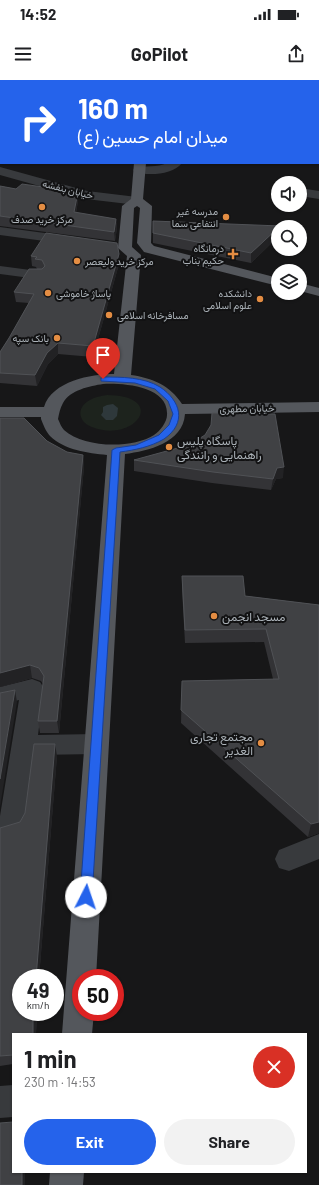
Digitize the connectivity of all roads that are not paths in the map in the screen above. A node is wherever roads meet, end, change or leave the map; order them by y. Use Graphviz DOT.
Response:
graph roads {
  1 [pos="174,164"];
  2 [pos="140,166"];
  3 [pos="0,171"];
  4 [pos="307,193"];
  5 [pos="319,195"];
  6 [pos="137,201"];
  7 [pos="0,231"];
  8 [pos="86,242"];
  9 [pos="125,250"];
  10 [pos="160,252"];
  11 [pos="0,270"];
  12 [pos="38,275"];
  13 [pos="271,280"];
  14 [pos="307,289"];
  15 [pos="319,292"];
  16 [pos="124,361"];
  17 [pos="122,379"];
  18 [pos="319,407"];
  19 [pos="203,409"];
  20 [pos="176,410"];
  21 [pos="0,412"];
  22 [pos="50,412"];
  23 [pos="116,450"];
  24 [pos="0,696"];
  25 [pos="96,744"];
  26 [pos="24,745"];
  27 [pos="0,828"];
  28 [pos="319,846"];
  29 [pos="289,859"];
  30 [pos="77,1033"];
  31 [pos="12,1101"];
  32 [pos="0,1102"];
  33 [pos="67,1173"];
  34 [pos="66,1185"];
  1 -- 2 [label="street"];
  2 -- 6 [label="main road"];
  3 -- 6 [label="street, خیابان بنفشه"];
  4 -- 5 [label="street"];
  6 -- 9 [label="main road"];
  6 -- 10 [label="main road"];
  7 -- 8 [label="street"];
  9 -- 10 [label="main road"];
  9 -- 16 [label="main road"];
  10 -- 13 [label="main road"];
  11 -- 12 [label="street"];
  14 -- 15 [label="main road"];
  16 -- 17 [label="main road"];
  16 -- 19 [label="main road"];
  17 -- 20 [label="main road"];
  17 -- 22 [label="main road"];
  18 -- 19 [label="main road, خیابان مطهری"];
  19 -- 20 [label="main road, خیابان مطهری"];
  20 -- 23 [label="main road"];
  21 -- 22 [label="main road"];
  22 -- 23 [label="main road"];
  23 -- 25 [label="main road"];
  24 -- 26 [label="street"];
  25 -- 26 [label="street"];
  25 -- 30 [label="main road"];
  26 -- 27 [label="street"];
  28 -- 29 [label="street"];
  31 -- 32 [label="street"];
  33 -- 34 [label="main road"];
}
